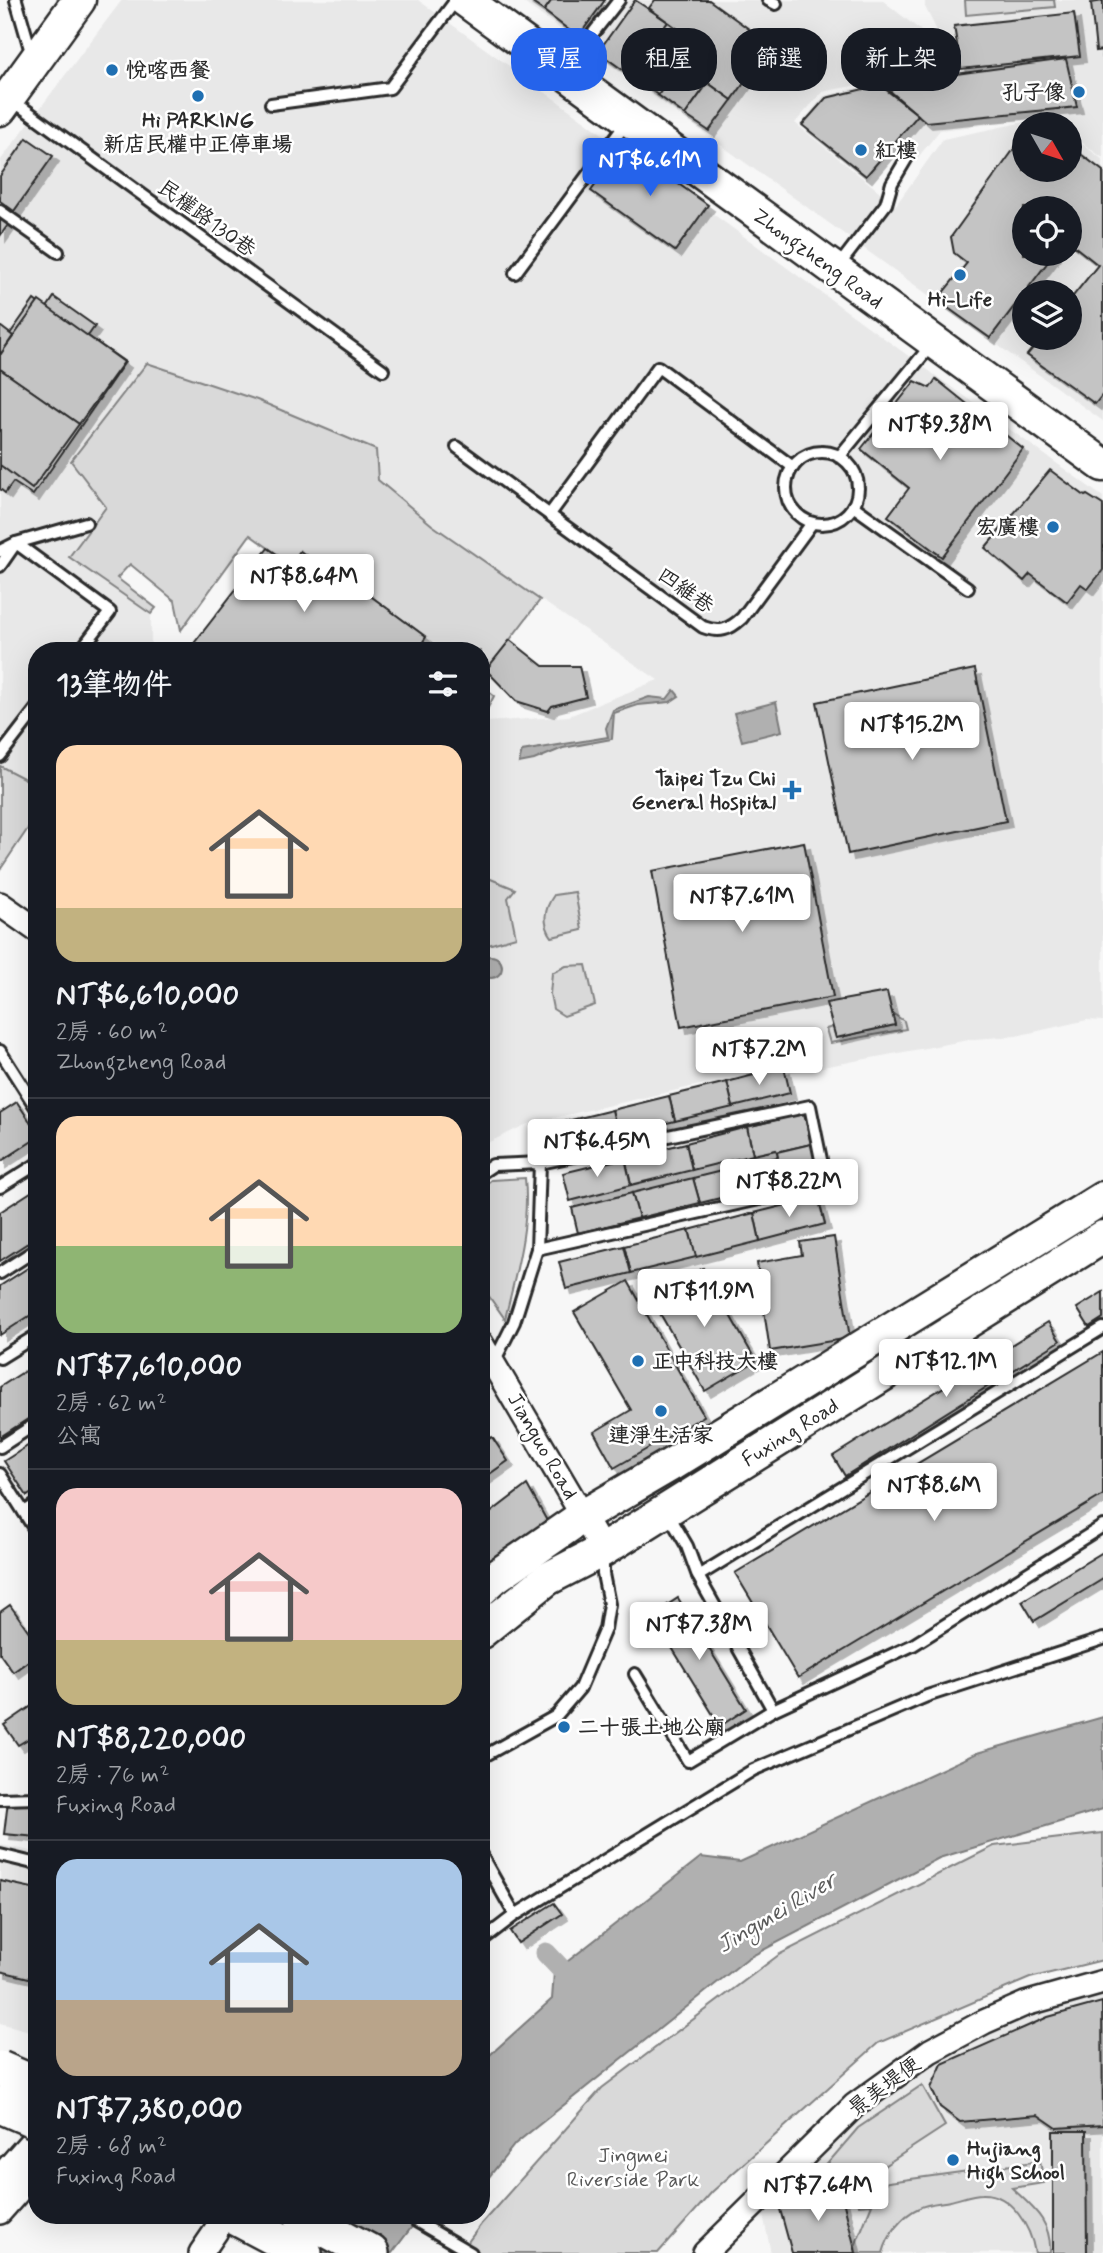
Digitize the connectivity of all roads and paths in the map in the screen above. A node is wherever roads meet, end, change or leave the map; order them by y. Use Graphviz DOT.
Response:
graph roads {
  1 [pos="16,0"];
  2 [pos="79,0"];
  3 [pos="456,0"];
  4 [pos="465,0"];
  5 [pos="620,0"];
  6 [pos="598,28"];
  7 [pos="511,34"];
  8 [pos="40,53"];
  9 [pos="590,91"];
  10 [pos="4,103"];
  11 [pos="271,104"];
  12 [pos="629,119"];
  13 [pos="908,156"];
  14 [pos="0,211"];
  15 [pos="58,252"];
  16 [pos="835,270"];
  17 [pos="515,273"];
  18 [pos="933,342"];
  19 [pos="383,370"];
  20 [pos="457,447"];
  21 [pos="839,457"];
  22 [pos="1103,466"];
  23 [pos="793,467"];
  24 [pos="853,506"];
  25 [pos="550,514"];
  26 [pos="86,523"];
  27 [pos="812,523"];
  28 [pos="16,543"];
  29 [pos="0,551"];
  30 [pos="0,566"];
  31 [pos="968,588"];
  32 [pos="87,642"];
  33 [pos="28,720"];
  34 [pos="0,756"];
  35 [pos="0,904"];
  36 [pos="28,924"];
  37 [pos="0,1051"];
  38 [pos="28,1096"];
  39 [pos="540,1163"];
  40 [pos="490,1167"];
  41 [pos="28,1170"];
  42 [pos="0,1187"];
  43 [pos="1103,1198"];
  44 [pos="1103,1237"];
  45 [pos="537,1249"];
  46 [pos="28,1255"];
  47 [pos="0,1273"];
  48 [pos="1103,1328"];
  49 [pos="28,1341"];
  50 [pos="490,1350"];
  51 [pos="490,1355"];
  52 [pos="0,1358"];
  53 [pos="28,1429"];
  54 [pos="0,1447"];
  55 [pos="0,1474"];
  56 [pos="28,1510"];
  57 [pos="665,1511"];
  58 [pos="24,1512"];
  59 [pos="583,1516"];
  60 [pos="28,1518"];
  61 [pos="1103,1526"];
  62 [pos="603,1550"];
  63 [pos="698,1576"];
  64 [pos="490,1582"];
  65 [pos="490,1625"];
  66 [pos="1103,1639"];
  67 [pos="635,1674"];
  68 [pos="773,1710"];
  69 [pos="490,1753"];
  70 [pos="28,1798"];
  71 [pos="0,1799"];
  72 [pos="0,1855"];
  73 [pos="28,1862"];
  74 [pos="490,1870"];
  75 [pos="515,1915"];
  76 [pos="490,1934"];
  77 [pos="1103,1982"];
  78 [pos="0,2069"];
  79 [pos="28,2081"];
  80 [pos="28,2089"];
  81 [pos="0,2105"];
  82 [pos="28,2117"];
  83 [pos="28,2120"];
  84 [pos="0,2122"];
  85 [pos="28,2151"];
  86 [pos="0,2152"];
  87 [pos="28,2180"];
  88 [pos="0,2184"];
  89 [pos="0,2212"];
  90 [pos="224,2224"];
  91 [pos="228,2224"];
  92 [pos="317,2224"];
  93 [pos="421,2224"];
  94 [pos="201,2253"];
  95 [pos="304,2253"];
  96 [pos="372,2253"];
  97 [pos="471,2253"];
  98 [pos="705,2253"];
  1 -- 8 [label="lane"];
  2 -- 8 [label="main road"];
  3 -- 11 [label="lane"];
  4 -- 7 [label="main road, Zhongzheng Road"];
  5 -- 6 [label="lane"];
  8 -- 10 [label="main road"];
  9 -- 12 [label="main road, Zhongzheng Road"];
  10 -- 19 [label="lane, 民權路130巷"];
  12 -- 16 [label="main road, Zhongzheng Road"];
  12 -- 17 [label="lane"];
  13 -- 16 [label="lane"];
  14 -- 15 [label="lane"];
  16 -- 18 [label="main road, Zhongzheng Road"];
  18 -- 21 [label="lane"];
  18 -- 22 [label="main road, Zhongzheng Road"];
  20 -- 25 [label="lane, 四維巷"];
  21 -- 23 [label="lane"];
  21 -- 24 [label="lane"];
  23 -- 25 [label="lane"];
  23 -- 27 [label="lane"];
  24 -- 27 [label="lane"];
  24 -- 31 [label="lane"];
  25 -- 27 [label="lane, 四維巷"];
  26 -- 28 [label="lane"];
  28 -- 29 [label="lane"];
  28 -- 30 [label="lane"];
  28 -- 32 [label="lane"];
  33 -- 34 [label="lane"];
  35 -- 36 [label="street"];
  37 -- 38 [label="lane"];
  39 -- 40 [label="lane"];
  39 -- 45 [label="lane"];
  39 -- 45 [label="lane"];
  41 -- 42 [label="lane"];
  43 -- 59 [label="main road, Fuxing Road"];
  44 -- 57 [label="main road, Fuxing Road"];
  45 -- 50 [label="lane"];
  46 -- 47 [label="lane"];
  48 -- 63 [label="lane"];
  49 -- 52 [label="lane"];
  51 -- 59 [label="street, Jianguo Road"];
  53 -- 54 [label="lane"];
  55 -- 58 [label="lane"];
  56 -- 58 [label="lane"];
  57 -- 62 [label="main road, Fuxing Road"];
  57 -- 63 [label="lane"];
  58 -- 60 [label="lane"];
  59 -- 62 [label="street, Jianguo Road"];
  59 -- 64 [label="main road, Fuxing Road"];
  61 -- 68 [label="lane"];
  62 -- 65 [label="main road, Fuxing Road"];
  62 -- 69 [label="lane"];
  63 -- 68 [label="lane"];
  66 -- 75 [label="lane"];
  67 -- 68 [label="lane"];
  70 -- 71 [label="lane"];
  72 -- 73 [label="lane"];
  74 -- 75 [label="lane"];
  75 -- 76 [label="lane"];
  77 -- 98 [label="street, 景美堤便"];
  78 -- 79 [label="main road, bridge"];
  80 -- 84 [label="street"];
  81 -- 82 [label="main road, bridge"];
  83 -- 86 [label="main road"];
  85 -- 88 [label="main road"];
  87 -- 89 [label="street"];
  90 -- 94 [label="street"];
  91 -- 95 [label="main road"];
  92 -- 96 [label="main road"];
  93 -- 97 [label="lane"];
}
